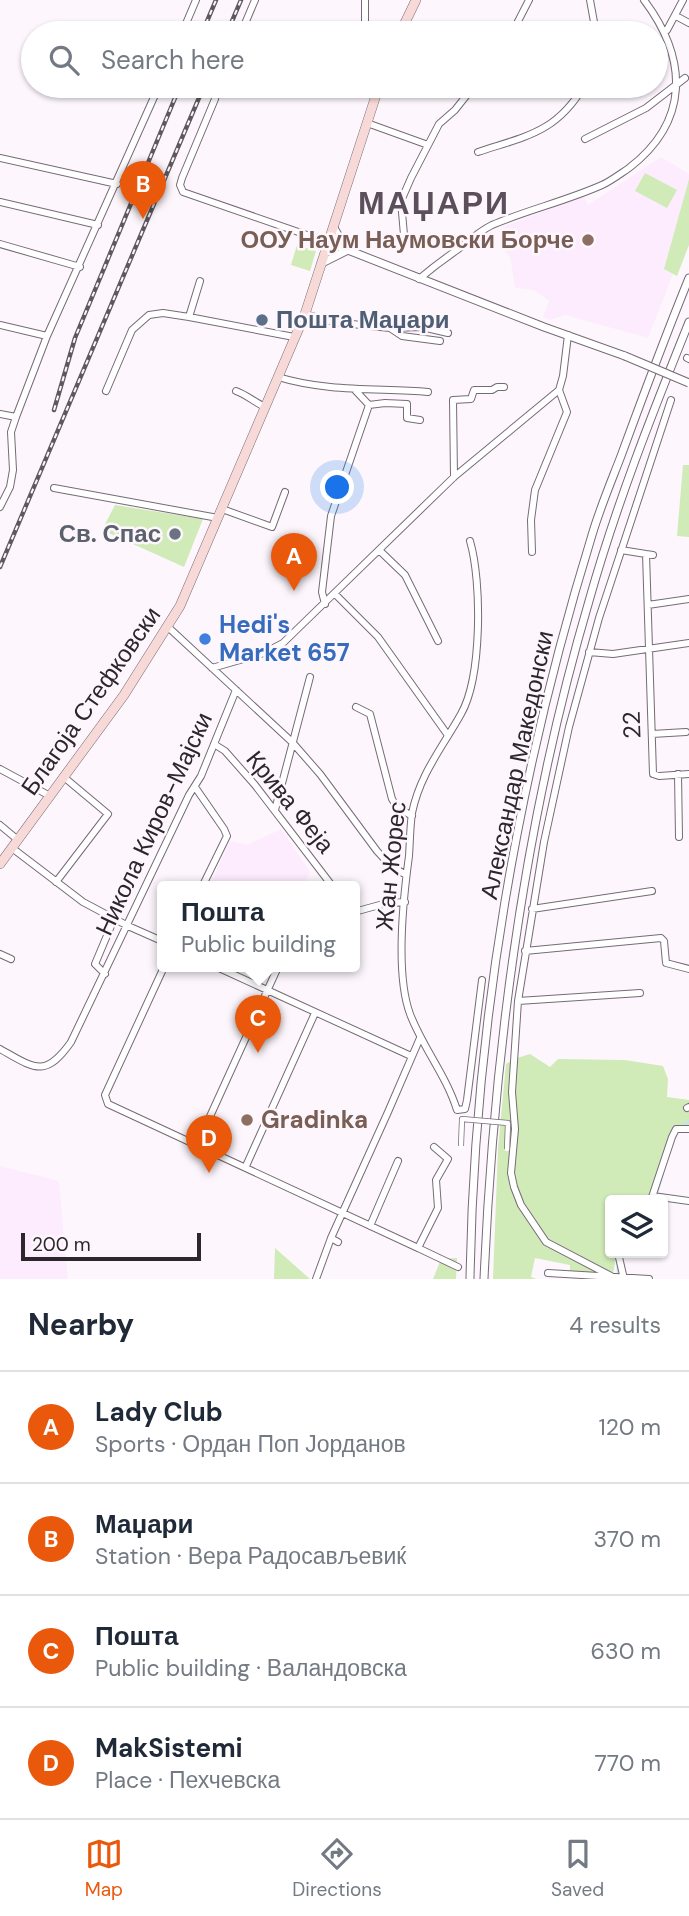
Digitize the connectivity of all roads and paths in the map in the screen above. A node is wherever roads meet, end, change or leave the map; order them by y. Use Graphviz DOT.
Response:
graph roads {
  1 [pos="196,0"];
  2 [pos="255,0"];
  3 [pos="365,0"];
  4 [pos="416,0"];
  5 [pos="529,0"];
  6 [pos="590,0"];
  7 [pos="644,0"];
  8 [pos="683,0"];
  9 [pos="676,16"];
  10 [pos="187,21"];
  11 [pos="246,21"];
  12 [pos="365,21"];
  13 [pos="406,21"];
  14 [pos="518,21"];
  15 [pos="594,21"];
  16 [pos="660,21"];
  17 [pos="689,23"];
  18 [pos="668,28"];
  19 [pos="668,32"];
  20 [pos="682,59"];
  21 [pos="684,69"];
  22 [pos="685,78"];
  23 [pos="684,89"];
  24 [pos="668,91"];
  25 [pos="154,98"];
  26 [pos="215,98"];
  27 [pos="374,98"];
  28 [pos="464,98"];
  29 [pos="576,98"];
  30 [pos="659,98"];
  31 [pos="677,121"];
  32 [pos="367,123"];
  33 [pos="585,139"];
  34 [pos="428,145"];
  35 [pos="478,152"];
  36 [pos="0,158"];
  37 [pos="117,184"];
  38 [pos="0,202"];
  39 [pos="97,225"];
  40 [pos="334,228"];
  41 [pos="404,235"];
  42 [pos="330,243"];
  43 [pos="0,244"];
  44 [pos="348,250"];
  45 [pos="324,262"];
  46 [pos="80,267"];
  47 [pos="689,278"];
  48 [pos="419,279"];
  49 [pos="200,281"];
  50 [pos="305,314"];
  51 [pos="189,317"];
  52 [pos="689,322"];
  53 [pos="0,325"];
  54 [pos="391,328"];
  55 [pos="448,333"];
  56 [pos="568,335"];
  57 [pos="47,336"];
  58 [pos="294,337"];
  59 [pos="440,341"];
  60 [pos="278,377"];
  61 [pos="689,383"];
  62 [pos="505,387"];
  63 [pos="355,390"];
  64 [pos="559,390"];
  65 [pos="107,391"];
  66 [pos="236,391"];
  67 [pos="428,392"];
  68 [pos="671,400"];
  69 [pos="369,405"];
  70 [pos="265,407"];
  71 [pos="0,414"];
  72 [pos="16,417"];
  73 [pos="420,421"];
  74 [pos="453,477"];
  75 [pos="54,488"];
  76 [pos="285,492"];
  77 [pos="2,498"];
  78 [pos="0,507"];
  79 [pos="220,513"];
  80 [pos="471,541"];
  81 [pos="379,550"];
  82 [pos="621,550"];
  83 [pos="532,552"];
  84 [pos="335,594"];
  85 [pos="689,599"];
  86 [pos="325,604"];
  87 [pos="648,604"];
  88 [pos="168,627"];
  89 [pos="438,641"];
  90 [pos="689,643"];
  91 [pos="649,649"];
  92 [pos="589,652"];
  93 [pos="212,668"];
  94 [pos="310,677"];
  95 [pos="236,690"];
  96 [pos="356,707"];
  97 [pos="686,732"];
  98 [pos="447,734"];
  99 [pos="652,734"];
  100 [pos="292,741"];
  101 [pos="214,744"];
  102 [pos="0,769"];
  103 [pos="678,774"];
  104 [pos="689,774"];
  105 [pos="65,778"];
  106 [pos="195,787"];
  107 [pos="50,796"];
  108 [pos="275,810"];
  109 [pos="412,816"];
  110 [pos="0,825"];
  111 [pos="679,837"];
  112 [pos="15,844"];
  113 [pos="0,864"];
  114 [pos="406,875"];
  115 [pos="205,881"];
  116 [pos="328,881"];
  117 [pos="56,882"];
  118 [pos="652,891"];
  119 [pos="405,902"];
  120 [pos="532,909"];
  121 [pos="360,910"];
  122 [pos="114,919"];
  123 [pos="128,926"];
  124 [pos="157,939"];
  125 [pos="526,951"];
  126 [pos="0,954"];
  127 [pos="11,959"];
  128 [pos="689,969"];
  129 [pos="162,972"];
  130 [pos="228,972"];
  131 [pos="275,972"];
  132 [pos="105,974"];
  133 [pos="482,980"];
  134 [pos="266,990"];
  135 [pos="640,993"];
  136 [pos="518,1001"];
  137 [pos="315,1013"];
  138 [pos="420,1038"];
  139 [pos="0,1049"];
  140 [pos="411,1056"];
  141 [pos="689,1129"];
  142 [pos="197,1145"];
  143 [pos="461,1146"];
  144 [pos="433,1147"];
  145 [pos="507,1149"];
  146 [pos="398,1161"];
  147 [pos="246,1166"];
  148 [pos="653,1195"];
  149 [pos="668,1199"];
  150 [pos="689,1201"];
  151 [pos="342,1213"];
  152 [pos="370,1226"];
  153 [pos="331,1238"];
  154 [pos="338,1242"];
  155 [pos="418,1248"];
  156 [pos="619,1258"];
  157 [pos="458,1267"];
  158 [pos="548,1273"];
  159 [pos="611,1276"];
  160 [pos="623,1278"];
  161 [pos="316,1279"];
  162 [pos="470,1279"];
  163 [pos="484,1279"];
  164 [pos="649,1279"];
  1 -- 10 [label="street"];
  2 -- 11 [label="street"];
  3 -- 12 [label="street"];
  4 -- 13 [label="main road"];
  5 -- 14 [label="street"];
  6 -- 15 [label="street"];
  7 -- 16 [label="street"];
  8 -- 9 [label="street"];
  9 -- 17 [label="street"];
  9 -- 18 [label="street"];
  19 -- 20 [label="street"];
  21 -- 22 [label="street"];
  22 -- 23 [label="street"];
  22 -- 24 [label="street"];
  25 -- 37 [label="street"];
  26 -- 42 [label="street"];
  27 -- 32 [label="main road, Благоја Стефковски"];
  28 -- 34 [label="street"];
  29 -- 35 [label="street"];
  30 -- 33 [label="street"];
  31 -- 48 [label="street"];
  32 -- 34 [label="street"];
  32 -- 40 [label="main road, Благоја Стефковски"];
  34 -- 41 [label="street"];
  36 -- 37 [label="street"];
  37 -- 39 [label="street"];
  38 -- 39 [label="street"];
  39 -- 46 [label="street"];
  40 -- 42 [label="main road, Благоја Стефковски"];
  40 -- 44 [label="street"];
  42 -- 44 [label="street"];
  42 -- 45 [label="main road, Благоја Стефковски"];
  43 -- 46 [label="street"];
  44 -- 45 [label="street"];
  44 -- 48 [label="street"];
  45 -- 50 [label="main road, Благоја Стефковски"];
  46 -- 57 [label="street"];
  47 -- 162 [label="street, Александар Македонски"];
  48 -- 56 [label="street"];
  49 -- 51 [label="street"];
  50 -- 54 [label="street"];
  50 -- 58 [label="main road, Благоја Стефковски"];
  51 -- 58 [label="street"];
  51 -- 65 [label="street"];
  52 -- 163 [label="street, Александар Македонски"];
  53 -- 57 [label="street"];
  54 -- 55 [label="street"];
  54 -- 59 [label="street"];
  56 -- 61 [label="street, bridge"];
  56 -- 64 [label="street"];
  57 -- 72 [label="street"];
  58 -- 60 [label="main road, Благоја Стефковски"];
  60 -- 63 [label="street"];
  60 -- 70 [label="main road, Благоја Стефковски"];
  62 -- 74 [label="street"];
  63 -- 67 [label="street"];
  63 -- 69 [label="street"];
  64 -- 74 [label="street"];
  64 -- 83 [label="street"];
  66 -- 70 [label="street"];
  68 -- 82 [label="street"];
  69 -- 73 [label="street"];
  69 -- 86 [label="street"];
  70 -- 79 [label="main road, Благоја Стефковски"];
  71 -- 72 [label="street"];
  72 -- 77 [label="street"];
  74 -- 81 [label="street"];
  75 -- 79 [label="street"];
  76 -- 79 [label="street"];
  77 -- 78 [label="street"];
  79 -- 88 [label="main road, Благоја Стефковски"];
  80 -- 98 [label="street, Жан Жорес"];
  81 -- 84 [label="street"];
  81 -- 89 [label="street"];
  82 -- 87 [label="street, 22"];
  82 -- 92 [label="street"];
  84 -- 86 [label="street"];
  84 -- 98 [label="street"];
  85 -- 87 [label="street"];
  86 -- 93 [label="street"];
  87 -- 91 [label="street, 22"];
  88 -- 93 [label="street"];
  88 -- 105 [label="main road, Благоја Стефковски"];
  90 -- 91 [label="street"];
  91 -- 92 [label="street"];
  91 -- 99 [label="street, 22"];
  92 -- 120 [label="street"];
  93 -- 95 [label="street"];
  94 -- 100 [label="street"];
  95 -- 100 [label="street"];
  95 -- 101 [label="street, Никола Киров-Мајски"];
  96 -- 109 [label="street"];
  97 -- 99 [label="street"];
  98 -- 109 [label="street, Жан Жорес"];
  99 -- 103 [label="street, 22"];
  100 -- 108 [label="street"];
  100 -- 114 [label="street"];
  101 -- 106 [label="street, Никола Киров-Мајски"];
  101 -- 108 [label="street, Крива Феја"];
  102 -- 107 [label="street"];
  103 -- 104 [label="street, 22"];
  103 -- 111 [label="street"];
  105 -- 107 [label="main road, Благоја Стефковски"];
  105 -- 117 [label="street"];
  106 -- 115 [label="street"];
  106 -- 123 [label="street, Никола Киров-Мајски"];
  107 -- 112 [label="main road, Благоја Стефковски"];
  108 -- 116 [label="street, Крива Феја"];
  109 -- 114 [label="street, Жан Жорес"];
  110 -- 112 [label="street"];
  112 -- 113 [label="main road, Благоја Стефковски"];
  112 -- 117 [label="street"];
  114 -- 119 [label="street, Жан Жорес"];
  117 -- 122 [label="street"];
  118 -- 120 [label="street"];
  119 -- 121 [label="street"];
  119 -- 138 [label="street, Жан Жорес"];
  120 -- 125 [label="street"];
  122 -- 123 [label="street"];
  122 -- 132 [label="street, Никола Киров-Мајски"];
  123 -- 124 [label="street"];
  123 -- 132 [label="street, Никола Киров-Мајски"];
  125 -- 128 [label="street"];
  125 -- 136 [label="street"];
  126 -- 127 [label="street"];
  129 -- 142 [label="street"];
  130 -- 134 [label="street"];
  131 -- 134 [label="street"];
  132 -- 139 [label="street, Никола Киров-Мајски"];
  133 -- 138 [label="street, Жан Жорес"];
  134 -- 137 [label="street"];
  134 -- 142 [label="street"];
  135 -- 136 [label="street"];
  136 -- 159 [label="street"];
  137 -- 140 [label="street"];
  137 -- 147 [label="street"];
  138 -- 140 [label="street"];
  140 -- 151 [label="street"];
  141 -- 148 [label="street"];
  142 -- 147 [label="street"];
  143 -- 145 [label="street, bridge"];
  144 -- 155 [label="street"];
  146 -- 152 [label="street"];
  147 -- 151 [label="street"];
  149 -- 150 [label="street"];
  151 -- 152 [label="street"];
  151 -- 153 [label="street"];
  152 -- 155 [label="street"];
  153 -- 154 [label="street"];
  153 -- 161 [label="street"];
  155 -- 157 [label="street"];
  156 -- 160 [label="street"];
  158 -- 159 [label="street"];
  159 -- 160 [label="street"];
  160 -- 164 [label="street"];
}
